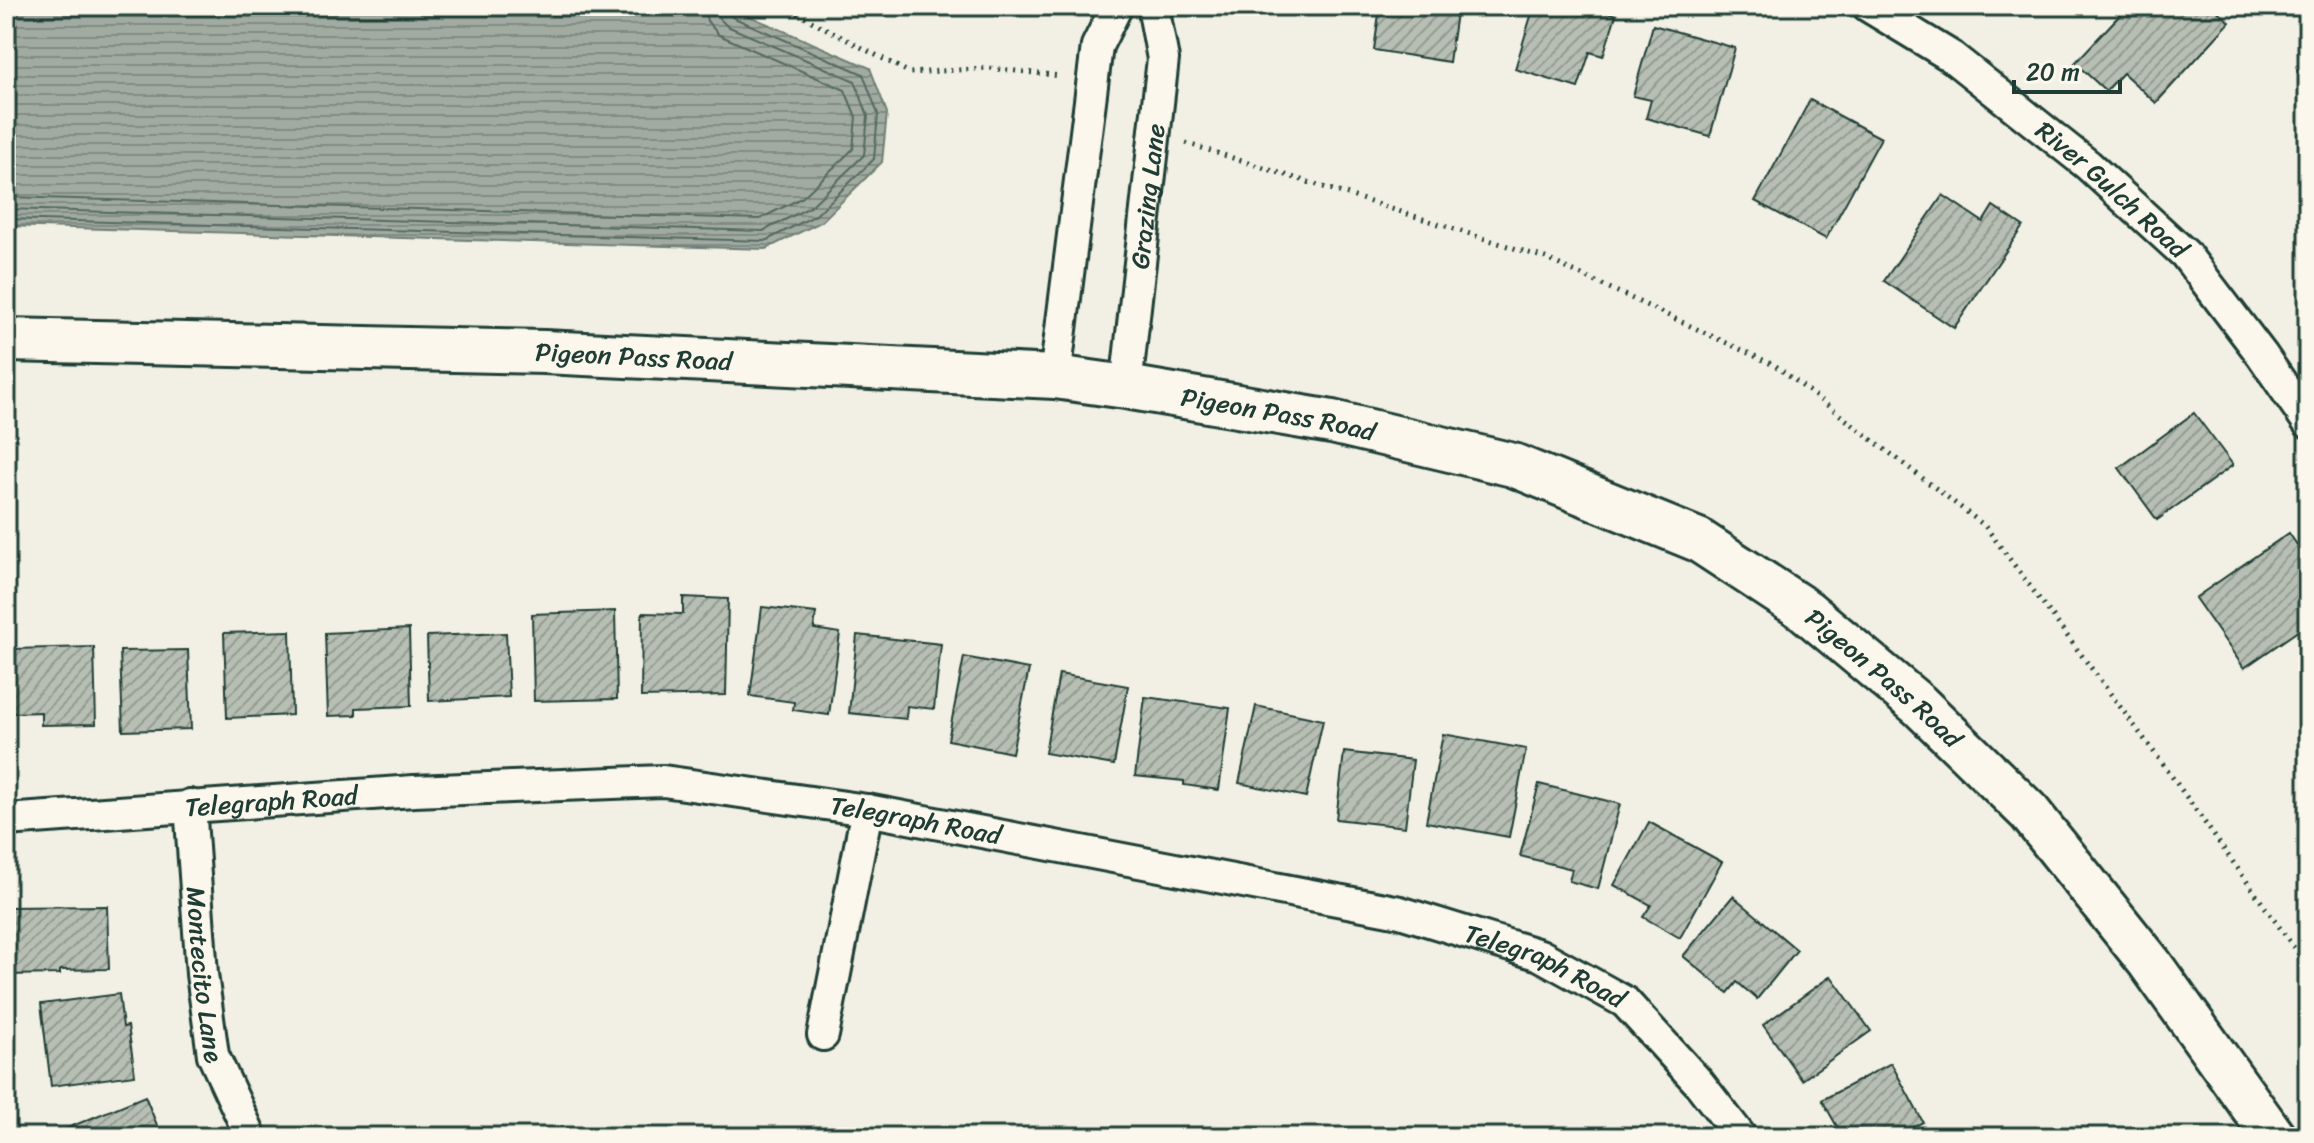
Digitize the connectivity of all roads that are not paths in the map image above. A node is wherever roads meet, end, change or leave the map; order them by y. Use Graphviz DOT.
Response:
graph roads {
  1 [pos="1117,6"];
  2 [pos="1153,6"];
  3 [pos="1868,6"];
  4 [pos="6,340"];
  5 [pos="1055,377"];
  6 [pos="1126,387"];
  7 [pos="2308,422"];
  8 [pos="190,805"];
  9 [pos="867,810"];
  10 [pos="6,820"];
  11 [pos="823,1035"];
  12 [pos="251,1137"];
  13 [pos="1741,1137"];
  14 [pos="2274,1137"];
  1 -- 5 [label="street"];
  2 -- 6 [label="street, Grazing Lane"];
  3 -- 7 [label="street, River Gulch Road"];
  4 -- 5 [label="street, Pigeon Pass Road"];
  5 -- 6 [label="street, Pigeon Pass Road"];
  6 -- 14 [label="street, Pigeon Pass Road"];
  8 -- 9 [label="street, Telegraph Road"];
  8 -- 10 [label="street, Telegraph Road"];
  8 -- 12 [label="street, Montecito Lane"];
  9 -- 11 [label="street"];
  9 -- 13 [label="street, Telegraph Road"];
}
